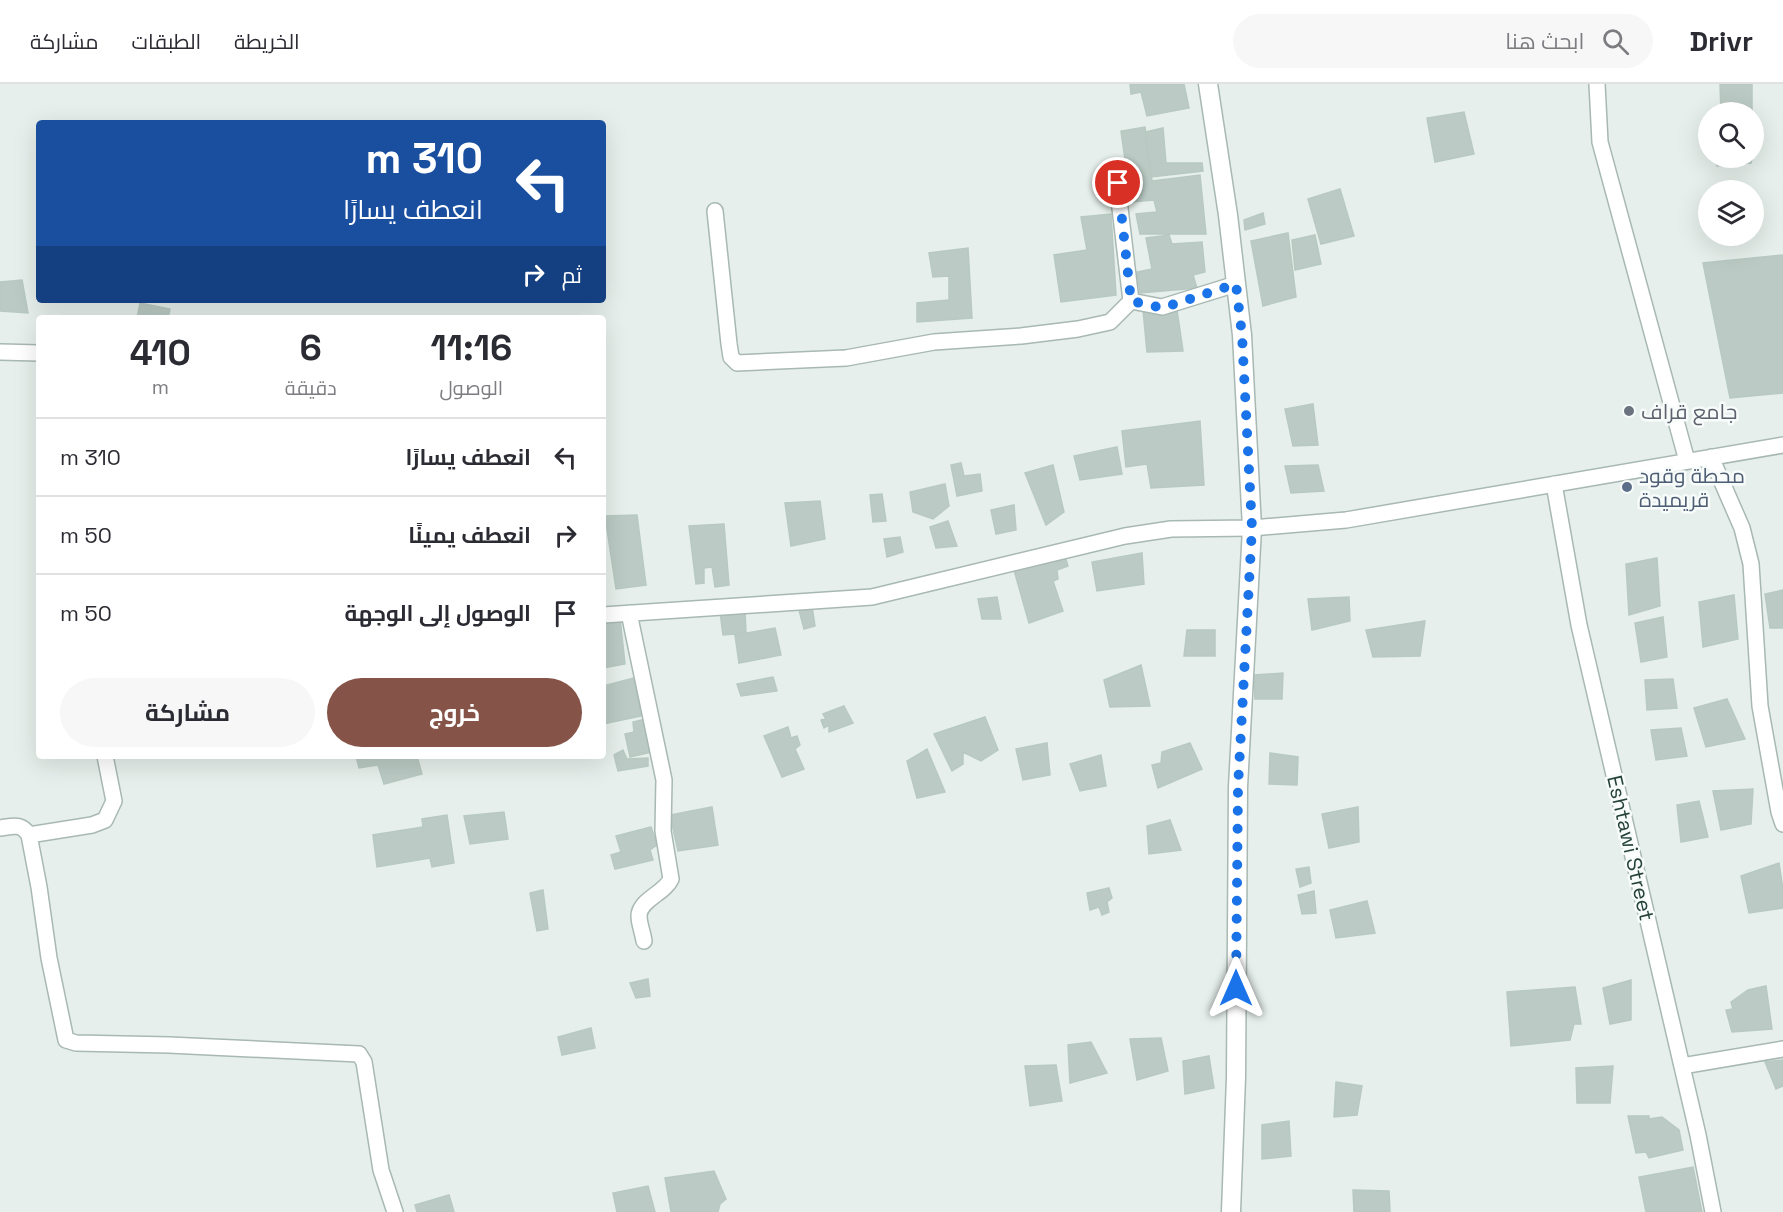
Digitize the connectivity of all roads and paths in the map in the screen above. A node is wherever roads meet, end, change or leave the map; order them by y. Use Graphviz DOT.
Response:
graph roads {
  1 [pos="1208,84"];
  2 [pos="1597,84"];
  3 [pos="1118,183"];
  4 [pos="715,211"];
  5 [pos="1236,284"];
  6 [pos="1131,301"];
  7 [pos="0,352"];
  8 [pos="36,353"];
  9 [pos="1783,445"];
  10 [pos="1711,457"];
  11 [pos="1687,461"];
  12 [pos="1554,484"];
  13 [pos="1252,528"];
  14 [pos="629,613"];
  15 [pos="606,615"];
  16 [pos="106,759"];
  17 [pos="1783,824"];
  18 [pos="0,828"];
  19 [pos="29,835"];
  20 [pos="644,941"];
  21 [pos="1783,1049"];
  22 [pos="1682,1066"];
  23 [pos="395,1212"];
  24 [pos="1231,1212"];
  25 [pos="1713,1212"];
  1 -- 5 [label="street"];
  2 -- 11 [label="street"];
  3 -- 6 [label="street"];
  4 -- 6 [label="street"];
  5 -- 6 [label="street"];
  5 -- 13 [label="street"];
  7 -- 8 [label="street"];
  9 -- 10 [label="street"];
  10 -- 11 [label="street"];
  10 -- 17 [label="street"];
  11 -- 12 [label="street"];
  12 -- 13 [label="street"];
  12 -- 22 [label="street, Eshtawi Street"];
  13 -- 14 [label="street"];
  13 -- 24 [label="street"];
  14 -- 15 [label="street"];
  14 -- 20 [label="street"];
  16 -- 19 [label="street"];
  18 -- 19 [label="street"];
  19 -- 23 [label="street"];
  21 -- 22 [label="street"];
  22 -- 25 [label="street, Eshtawi Street"];
}
